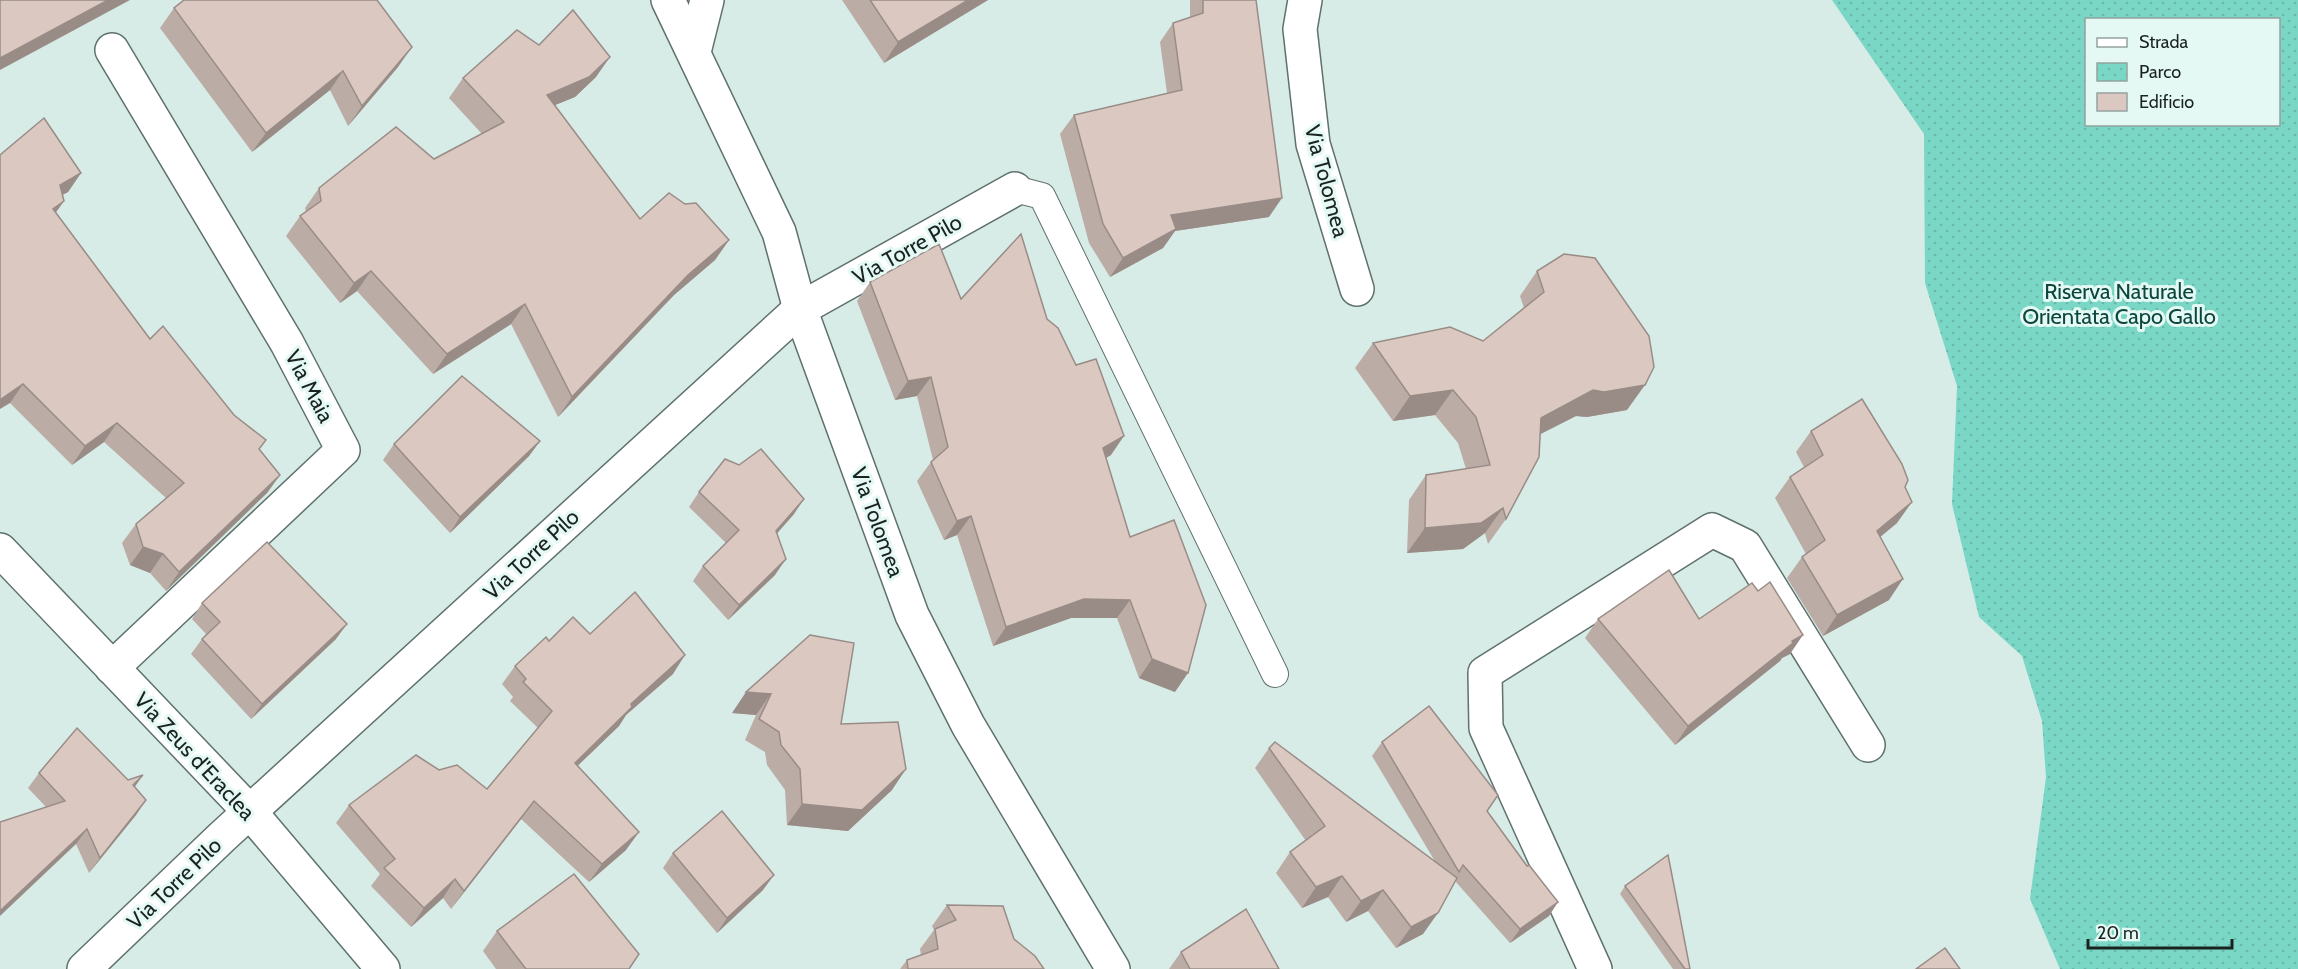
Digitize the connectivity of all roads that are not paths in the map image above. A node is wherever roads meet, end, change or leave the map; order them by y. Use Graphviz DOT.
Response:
graph roads {
  1 [pos="668,0"];
  2 [pos="707,0"];
  3 [pos="1305,0"];
  4 [pos="112,50"];
  5 [pos="694,52"];
  6 [pos="1015,189"];
  7 [pos="1357,289"];
  8 [pos="800,309"];
  9 [pos="0,550"];
  10 [pos="112,668"];
  11 [pos="1275,674"];
  12 [pos="1868,745"];
  13 [pos="249,812"];
  14 [pos="84,969"];
  15 [pos="383,969"];
  16 [pos="1113,969"];
  17 [pos="1595,969"];
  1 -- 5 [label="street, Via Tolomea"];
  2 -- 5 [label="street"];
  3 -- 7 [label="street, Via Tolomea"];
  4 -- 10 [label="street, Via Maia"];
  5 -- 8 [label="street, Via Tolomea"];
  6 -- 8 [label="street, Via Torre Pilo"];
  6 -- 11 [label="lane"];
  8 -- 13 [label="street, Via Torre Pilo"];
  8 -- 16 [label="street, Via Tolomea"];
  9 -- 10 [label="street, Via Zeus d'Eraclea"];
  10 -- 13 [label="street, Via Zeus d'Eraclea"];
  12 -- 17 [label="street"];
  13 -- 14 [label="street, Via Torre Pilo"];
  13 -- 15 [label="street, Via Zeus d'Eraclea"];
}
